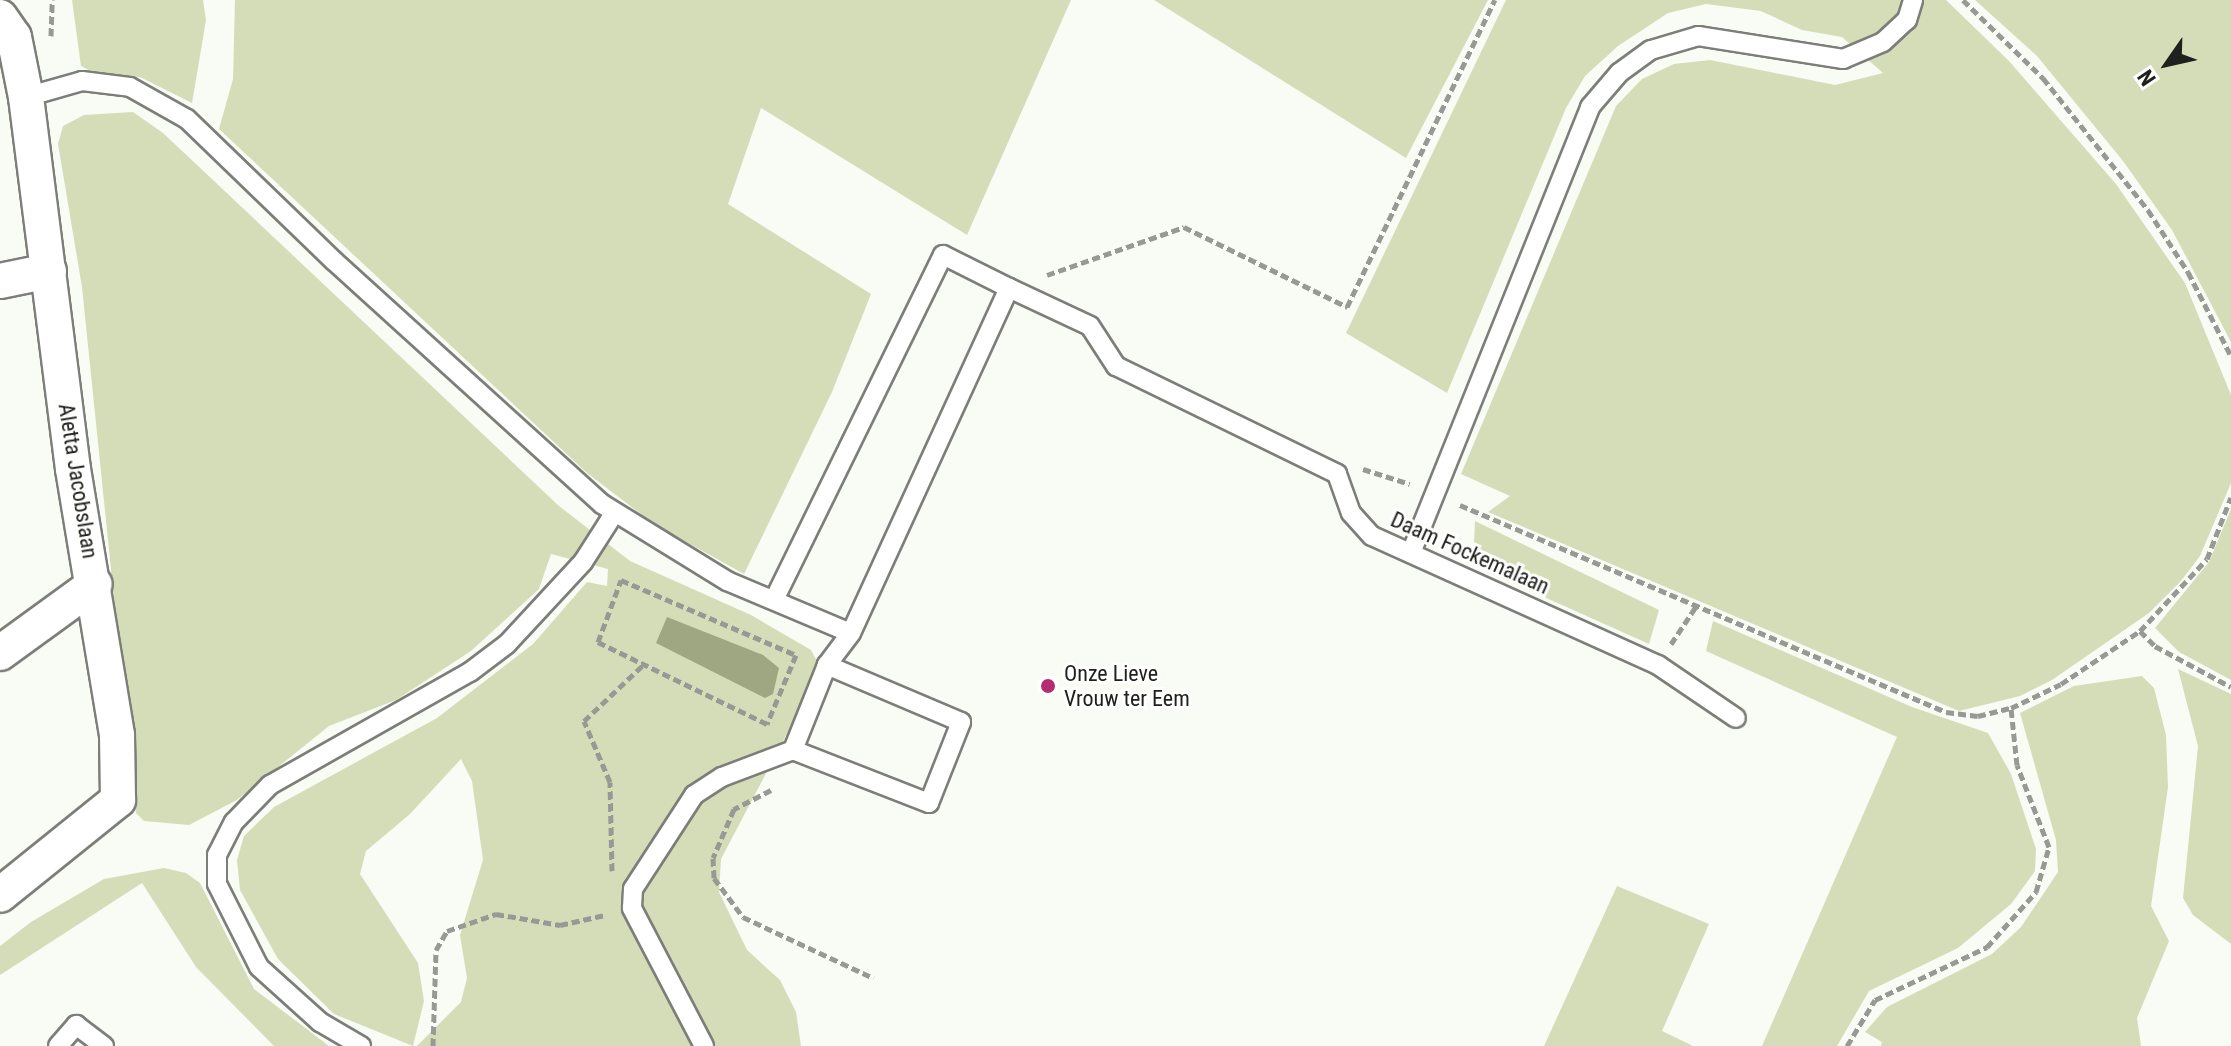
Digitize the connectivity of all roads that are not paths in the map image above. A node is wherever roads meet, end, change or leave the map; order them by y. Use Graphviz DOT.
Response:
graph roads {
  1 [pos="1913,0"];
  2 [pos="0,17"];
  3 [pos="26,97"];
  4 [pos="49,271"];
  5 [pos="0,281"];
  6 [pos="1009,288"];
  7 [pos="615,512"];
  8 [pos="1411,553"];
  9 [pos="95,584"];
  10 [pos="774,600"];
  11 [pos="851,633"];
  12 [pos="0,653"];
  13 [pos="827,665"];
  14 [pos="1736,718"];
  15 [pos="793,750"];
  16 [pos="0,895"];
  17 [pos="58,1046"];
  18 [pos="104,1046"];
  19 [pos="361,1046"];
  20 [pos="704,1046"];
  1 -- 8 [label="lane"];
  2 -- 3 [label="street, Aletta Jacobslaan"];
  3 -- 4 [label="street, Aletta Jacobslaan"];
  3 -- 7 [label="lane"];
  4 -- 5 [label="street"];
  4 -- 9 [label="street, Aletta Jacobslaan"];
  6 -- 8 [label="lane, Daam Fockemalaan"];
  6 -- 10 [label="lane"];
  6 -- 11 [label="lane"];
  7 -- 10 [label="lane"];
  7 -- 19 [label="lane"];
  8 -- 14 [label="lane, Daam Fockemalaan"];
  9 -- 12 [label="street"];
  9 -- 16 [label="street, Aletta Jacobslaan"];
  10 -- 11 [label="lane"];
  11 -- 13 [label="lane"];
  13 -- 15 [label="lane"];
  13 -- 15 [label="lane"];
  15 -- 20 [label="lane"];
  17 -- 18 [label="lane"];
}
